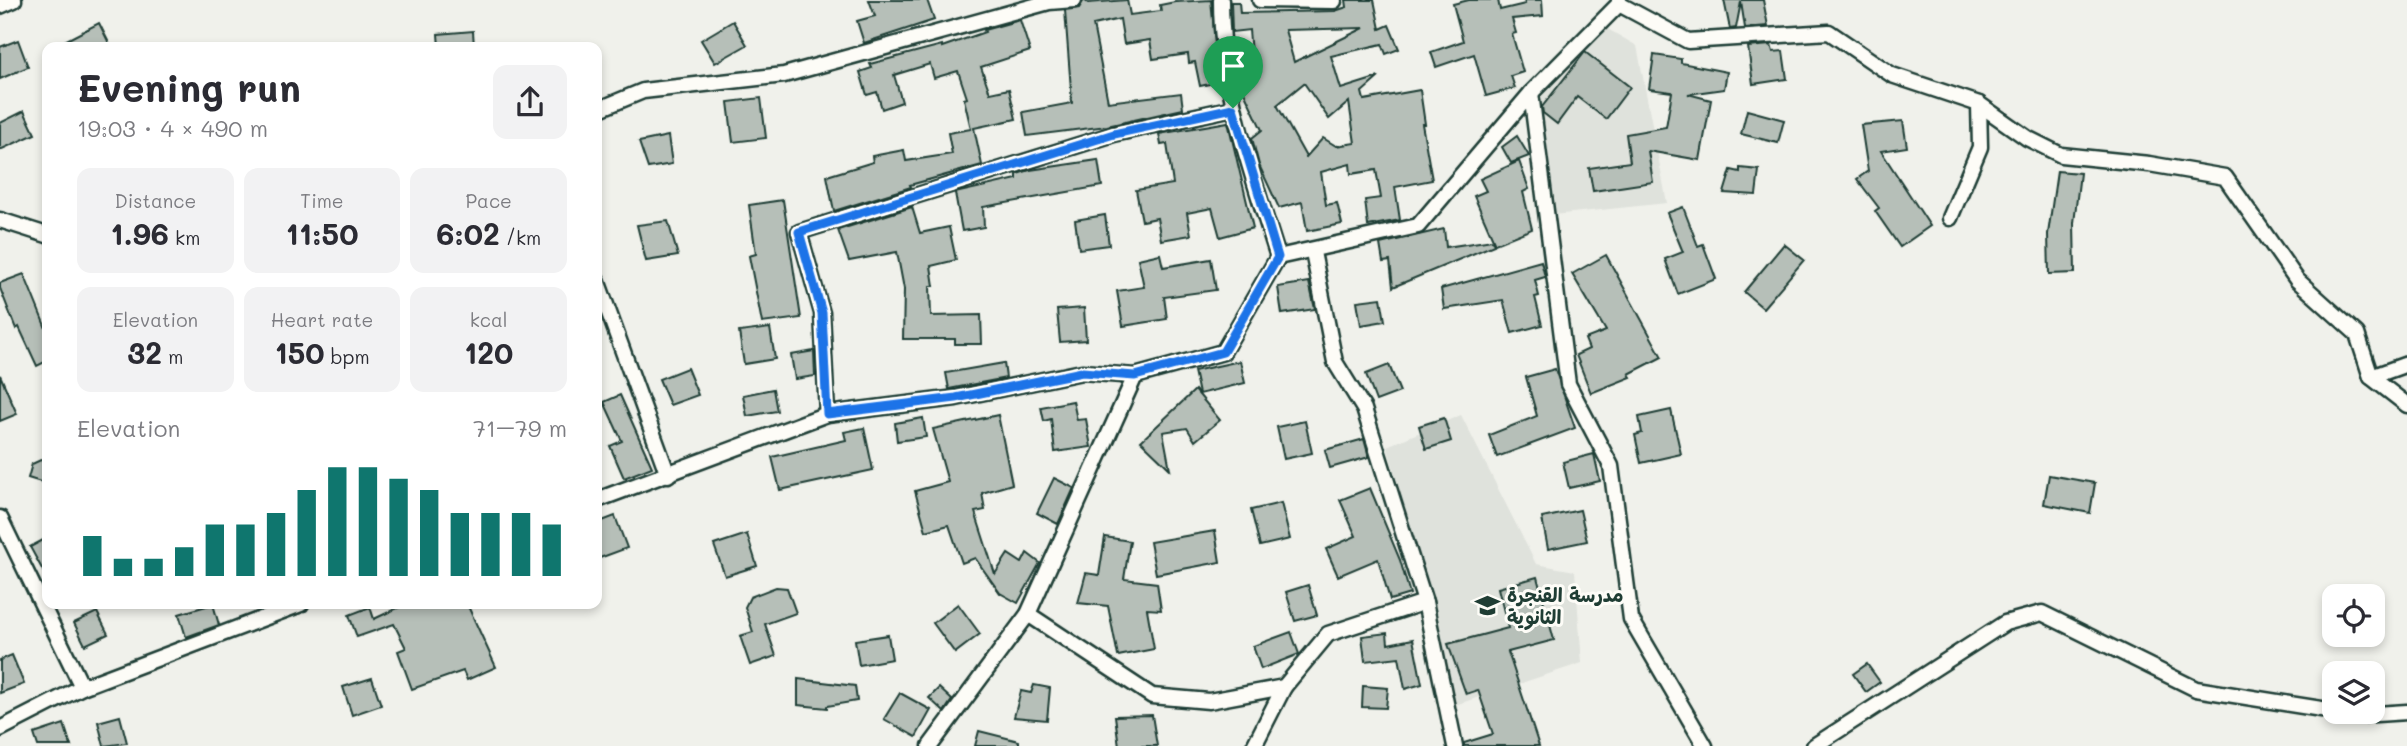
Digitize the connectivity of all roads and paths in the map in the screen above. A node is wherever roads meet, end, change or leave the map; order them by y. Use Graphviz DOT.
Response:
graph roads {
  1 [pos="14,0"];
  2 [pos="1074,0"];
  3 [pos="1221,0"];
  4 [pos="1260,0"];
  5 [pos="1334,1"];
  6 [pos="1619,2"];
  7 [pos="0,6"];
  8 [pos="1531,93"];
  9 [pos="1979,104"];
  10 [pos="602,108"];
  11 [pos="1233,108"];
  12 [pos="1951,218"];
  13 [pos="0,220"];
  14 [pos="42,233"];
  15 [pos="1313,252"];
  16 [pos="1278,257"];
  17 [pos="602,293"];
  18 [pos="2407,364"];
  19 [pos="1135,376"];
  20 [pos="2371,377"];
  21 [pos="2407,405"];
  22 [pos="827,414"];
  23 [pos="668,475"];
  24 [pos="602,498"];
  25 [pos="0,518"];
  26 [pos="1425,601"];
  27 [pos="42,605"];
  28 [pos="44,609"];
  29 [pos="288,609"];
  30 [pos="1028,614"];
  31 [pos="82,687"];
  32 [pos="1284,687"];
  33 [pos="2322,709"];
  34 [pos="2407,712"];
  35 [pos="2385,713"];
  36 [pos="0,729"];
  37 [pos="930,746"];
  38 [pos="1254,746"];
  39 [pos="1455,746"];
  40 [pos="1704,746"];
  41 [pos="1814,746"];
  1 -- 7 [label="street"];
  2 -- 10 [label="street"];
  3 -- 11 [label="street"];
  4 -- 5 [label="street"];
  6 -- 8 [label="street"];
  6 -- 9 [label="street"];
  8 -- 15 [label="street"];
  8 -- 40 [label="street"];
  9 -- 12 [label="street"];
  9 -- 20 [label="street"];
  11 -- 16 [label="street"];
  11 -- 22 [label="street"];
  13 -- 14 [label="street"];
  15 -- 16 [label="street"];
  15 -- 26 [label="street"];
  16 -- 19 [label="street"];
  17 -- 23 [label="street"];
  18 -- 20 [label="street"];
  19 -- 22 [label="street"];
  19 -- 30 [label="street"];
  20 -- 21 [label="street"];
  22 -- 23 [label="street"];
  23 -- 24 [label="street"];
  25 -- 27 [label="street"];
  26 -- 32 [label="street"];
  26 -- 39 [label="street"];
  28 -- 31 [label="street"];
  29 -- 31 [label="street"];
  30 -- 32 [label="street"];
  30 -- 37 [label="street"];
  31 -- 36 [label="street"];
  32 -- 38 [label="street"];
  33 -- 41 [label="street"];
  34 -- 35 [label="street"];
}
